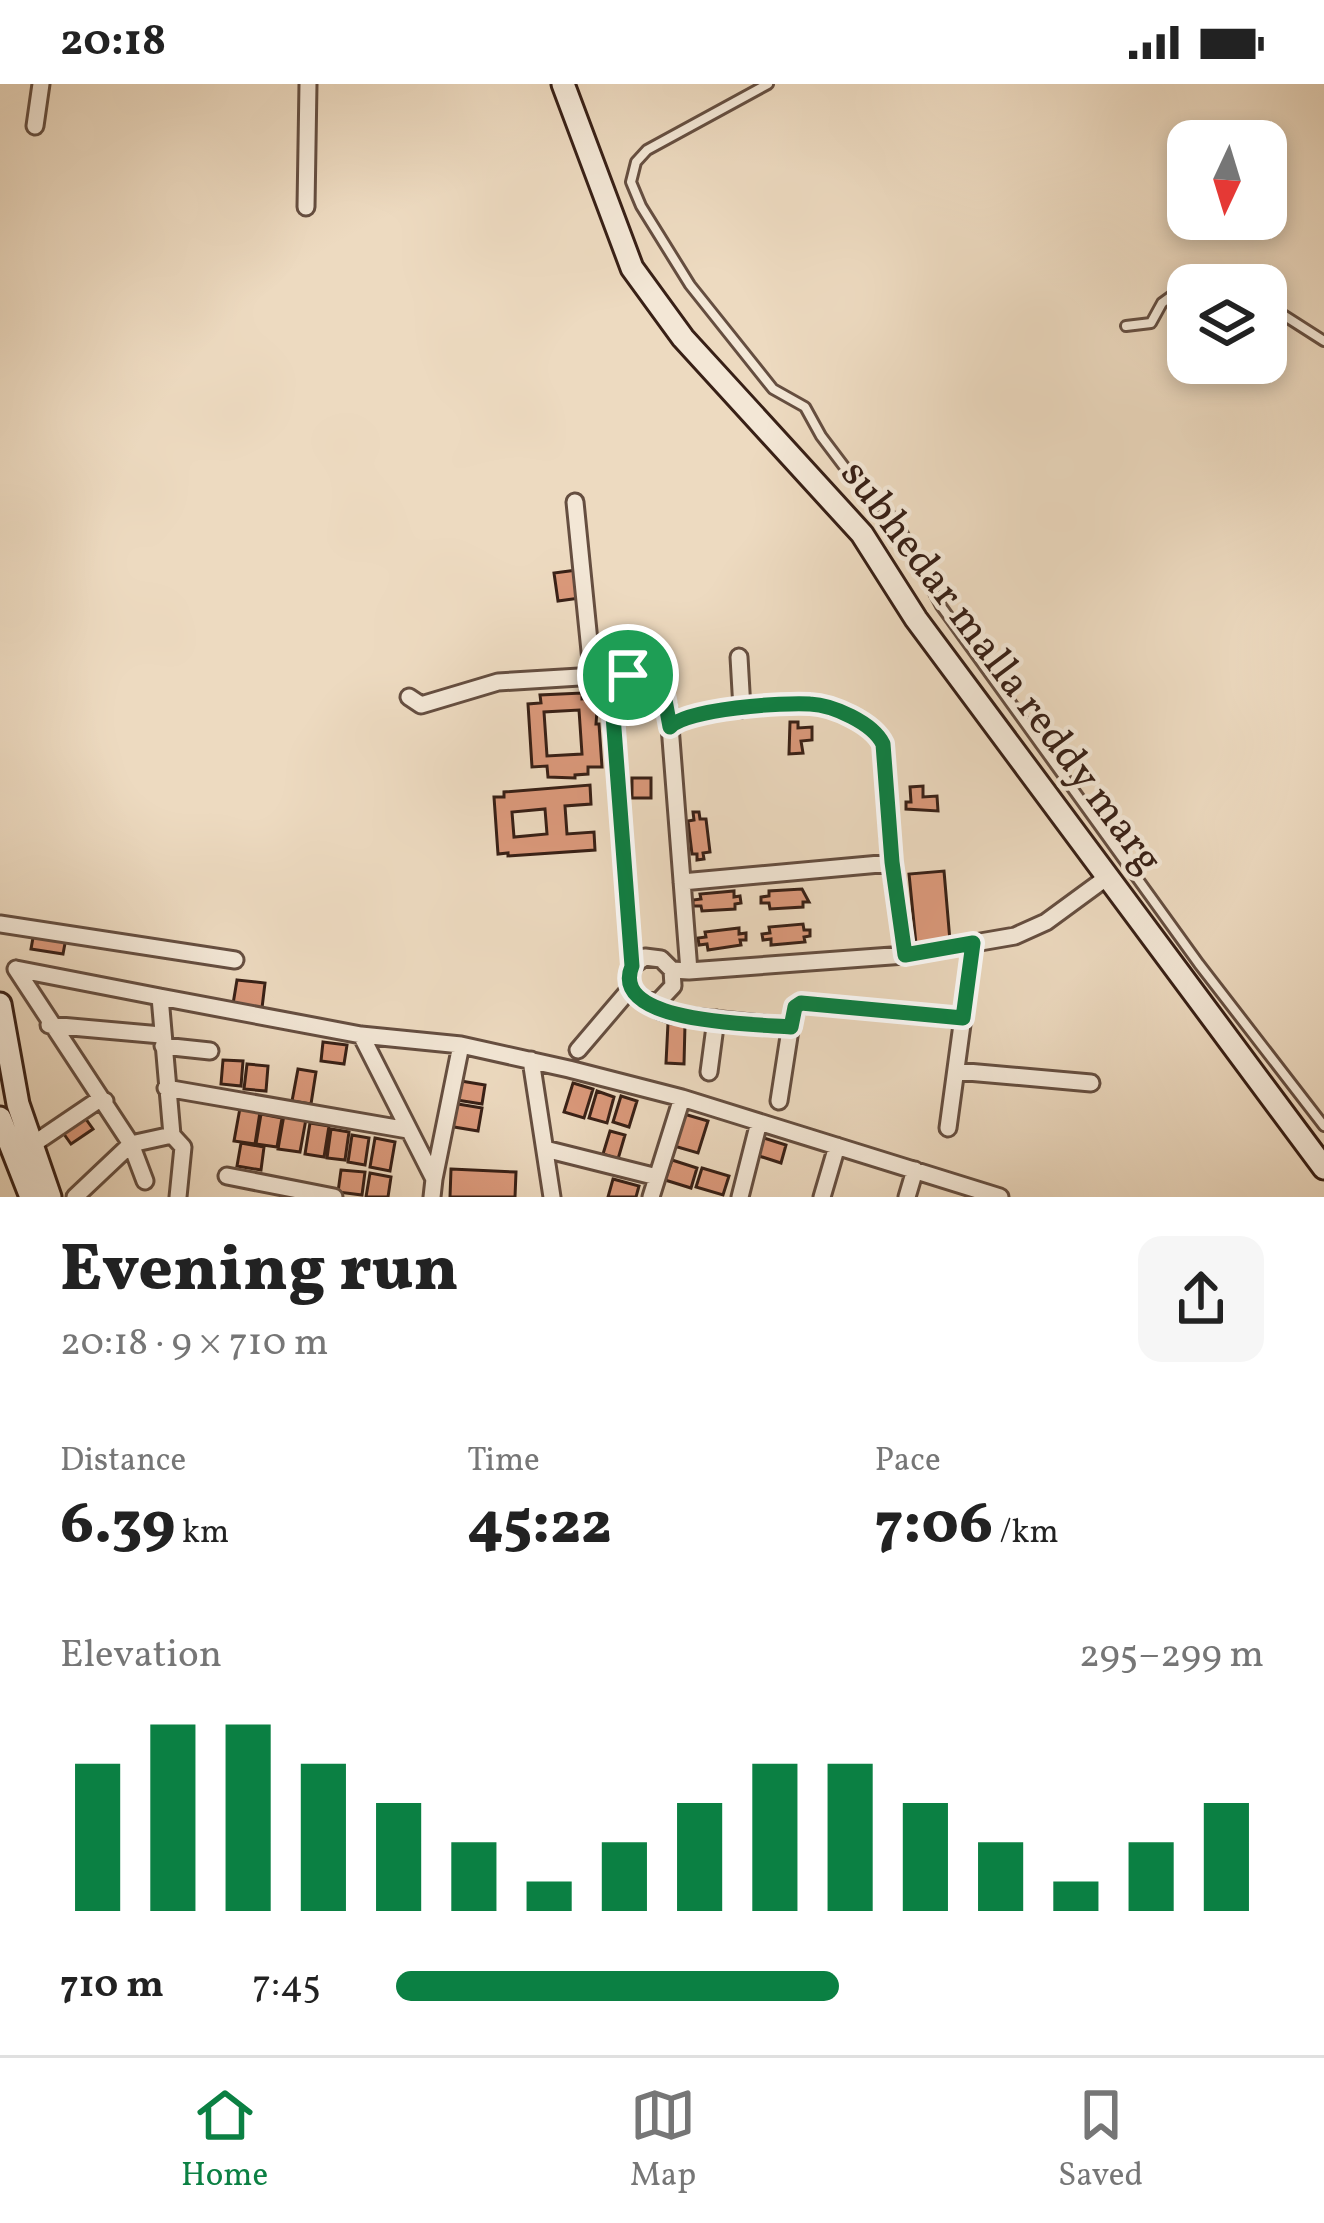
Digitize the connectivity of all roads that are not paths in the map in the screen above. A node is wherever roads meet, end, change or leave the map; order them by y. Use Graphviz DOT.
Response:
graph roads {
  1 [pos="41,84"];
  2 [pos="308,84"];
  3 [pos="563,84"];
  4 [pos="768,84"];
  5 [pos="35,126"];
  6 [pos="306,207"];
  7 [pos="1167,299"];
  8 [pos="1287,317"];
  9 [pos="1126,326"];
  10 [pos="1324,341"];
  11 [pos="575,502"];
  12 [pos="740,657"];
  13 [pos="603,676"];
  14 [pos="409,697"];
  15 [pos="742,709"];
  16 [pos="670,727"];
  17 [pos="892,862"];
  18 [pos="1106,878"];
  19 [pos="682,882"];
  20 [pos="0,924"];
  21 [pos="973,943"];
  22 [pos="905,955"];
  23 [pos="235,960"];
  24 [pos="632,966"];
  25 [pos="680,970"];
  26 [pos="630,989"];
  27 [pos="160,997"];
  28 [pos="652,1002"];
  29 [pos="0,1004"];
  30 [pos="963,1018"];
  31 [pos="716,1019"];
  32 [pos="49,1024"];
  33 [pos="791,1027"];
  34 [pos="361,1035"];
  35 [pos="162,1040"];
  36 [pos="461,1045"];
  37 [pos="578,1050"];
  38 [pos="210,1051"];
  39 [pos="531,1060"];
  40 [pos="956,1071"];
  41 [pos="709,1072"];
  42 [pos="1091,1083"];
  43 [pos="166,1088"];
  44 [pos="682,1098"];
  45 [pos="104,1100"];
  46 [pos="779,1101"];
  47 [pos="0,1118"];
  48 [pos="759,1121"];
  49 [pos="1324,1126"];
  50 [pos="948,1128"];
  51 [pos="408,1130"];
  52 [pos="172,1135"];
  53 [pos="130,1144"];
  54 [pos="837,1146"];
  55 [pos="545,1148"];
  56 [pos="12,1158"];
  57 [pos="1324,1168"];
  58 [pos="915,1169"];
  59 [pos="227,1176"];
  60 [pos="657,1177"];
  61 [pos="434,1179"];
  62 [pos="146,1181"];
  63 [pos="31,1197"];
  64 [pos="50,1197"];
  65 [pos="75,1197"];
  66 [pos="178,1197"];
  67 [pos="334,1197"];
  68 [pos="432,1197"];
  69 [pos="552,1197"];
  70 [pos="651,1197"];
  71 [pos="740,1197"];
  72 [pos="822,1197"];
  73 [pos="907,1197"];
  74 [pos="1000,1197"];
  1 -- 5 [label="street"];
  2 -- 6 [label="street"];
  3 -- 18 [label="main road, subhedar malla reddy marg"];
  4 -- 49 [label="lane"];
  7 -- 9 [label="lane"];
  8 -- 10 [label="lane"];
  11 -- 13 [label="street"];
  12 -- 15 [label="street"];
  13 -- 14 [label="street"];
  13 -- 16 [label="street"];
  13 -- 24 [label="lane"];
  15 -- 16 [label="street"];
  15 -- 17 [label="street"];
  16 -- 19 [label="street"];
  17 -- 19 [label="street"];
  17 -- 22 [label="street"];
  18 -- 21 [label="street"];
  18 -- 57 [label="main road, subhedar malla reddy marg"];
  19 -- 25 [label="street"];
  20 -- 23 [label="street"];
  21 -- 22 [label="street"];
  21 -- 30 [label="street"];
  22 -- 25 [label="street"];
  24 -- 25 [label="street"];
  24 -- 26 [label="street"];
  25 -- 28 [label="street"];
  26 -- 28 [label="street"];
  26 -- 37 [label="street"];
  27 -- 32 [label="street"];
  27 -- 34 [label="street"];
  27 -- 35 [label="street"];
  28 -- 31 [label="street"];
  29 -- 56 [label="main road"];
  30 -- 33 [label="street"];
  30 -- 40 [label="street"];
  31 -- 33 [label="street"];
  31 -- 41 [label="street"];
  32 -- 35 [label="street"];
  32 -- 45 [label="street"];
  33 -- 46 [label="street"];
  34 -- 36 [label="street"];
  34 -- 51 [label="street"];
  35 -- 38 [label="street"];
  35 -- 43 [label="street"];
  36 -- 39 [label="street"];
  36 -- 61 [label="street"];
  39 -- 44 [label="street"];
  39 -- 55 [label="street"];
  40 -- 42 [label="street"];
  40 -- 50 [label="street"];
  43 -- 51 [label="street"];
  43 -- 52 [label="street"];
  44 -- 48 [label="street"];
  44 -- 60 [label="street"];
  45 -- 53 [label="street"];
  45 -- 56 [label="street"];
  47 -- 56 [label="main road"];
  48 -- 54 [label="street"];
  48 -- 71 [label="street"];
  51 -- 61 [label="street"];
  52 -- 53 [label="street"];
  52 -- 66 [label="street"];
  53 -- 62 [label="street"];
  53 -- 65 [label="street"];
  54 -- 58 [label="street"];
  54 -- 72 [label="street"];
  55 -- 60 [label="street"];
  55 -- 69 [label="street"];
  56 -- 63 [label="main road"];
  56 -- 64 [label="main road"];
  58 -- 73 [label="street"];
  58 -- 74 [label="street"];
  59 -- 67 [label="street"];
  60 -- 70 [label="street"];
  61 -- 68 [label="street"];
}
